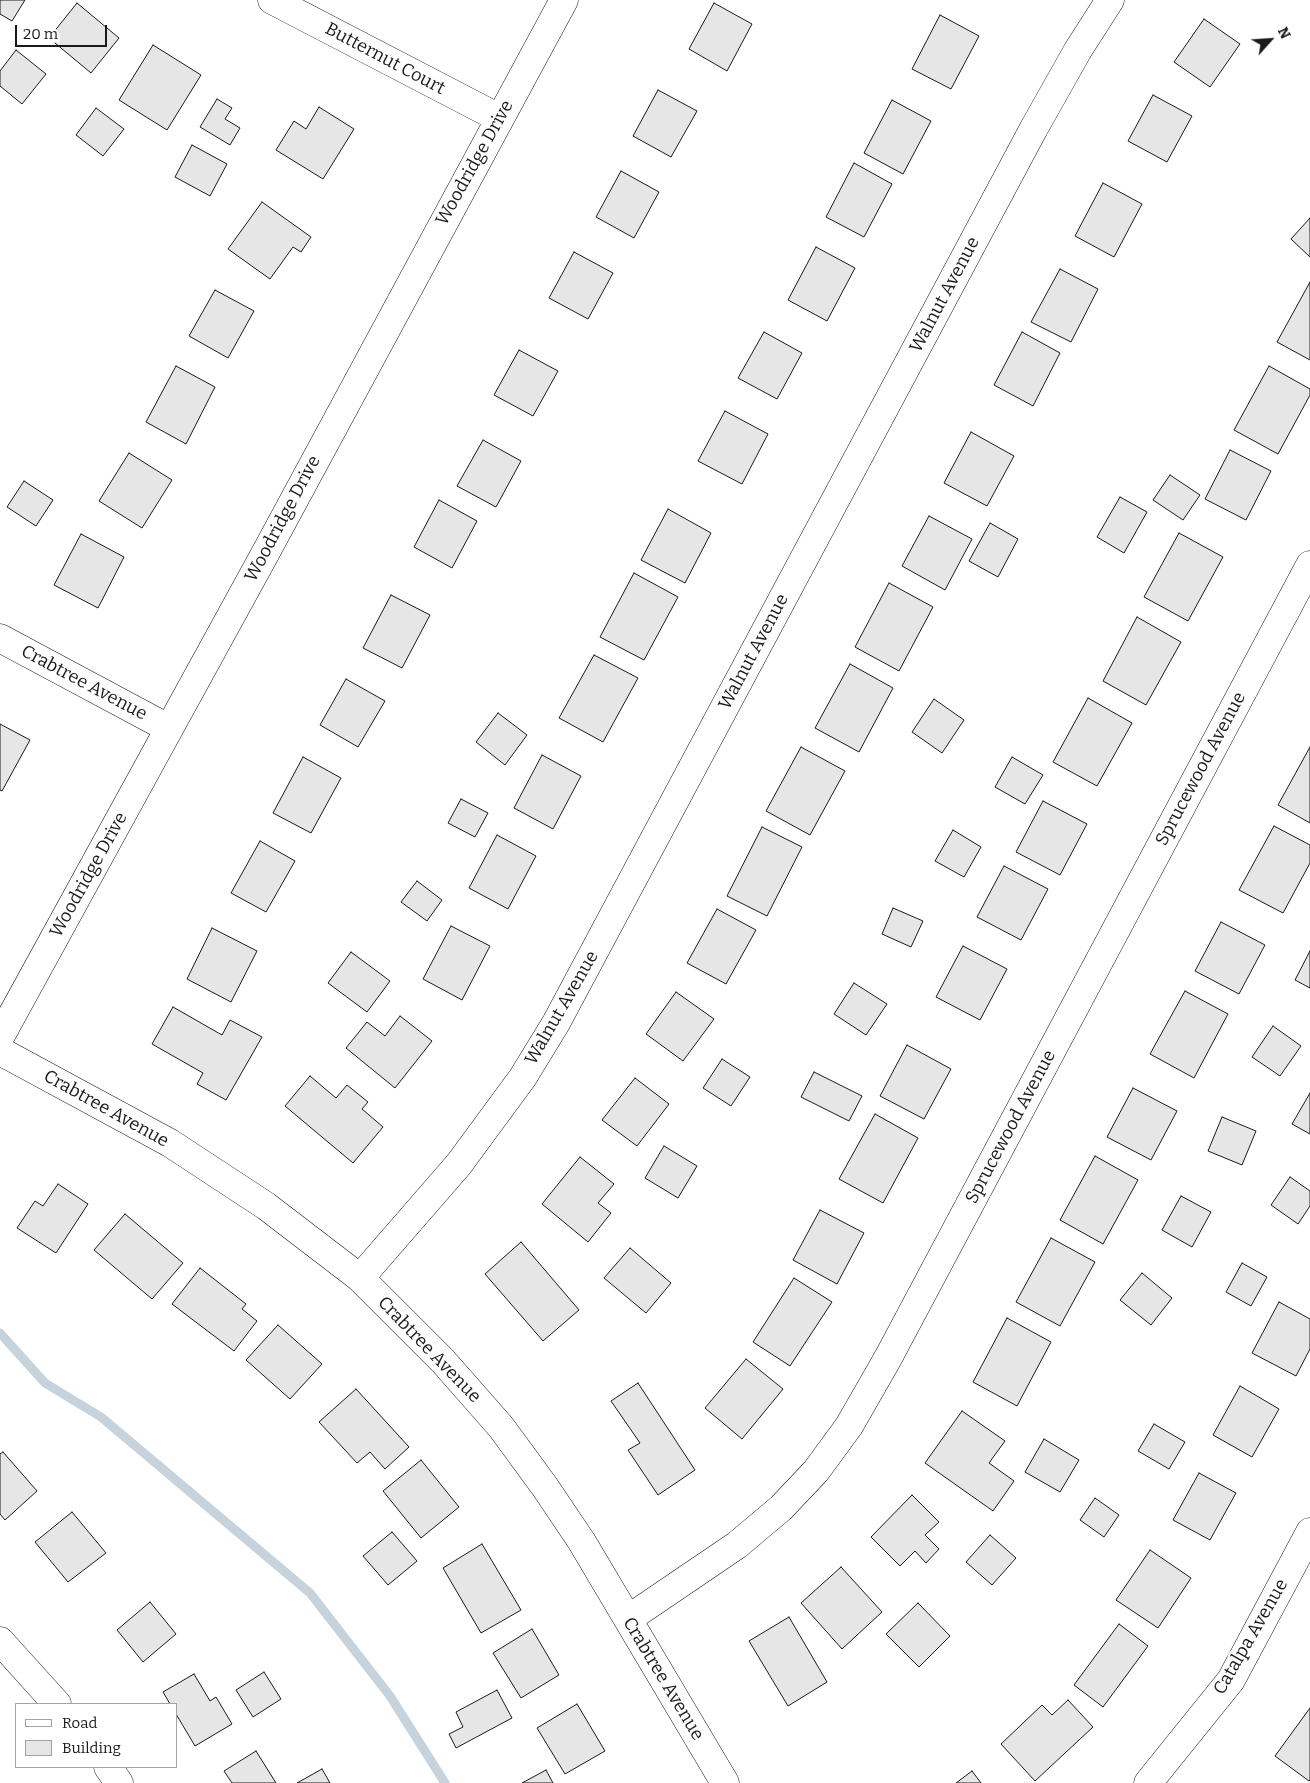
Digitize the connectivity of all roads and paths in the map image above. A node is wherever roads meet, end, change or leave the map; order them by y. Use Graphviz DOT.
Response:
graph roads {
  1 [pos="272,0"];
  2 [pos="564,0"];
  3 [pos="1110,0"];
  4 [pos="499,118"];
  5 [pos="1310,565"];
  6 [pos="0,638"];
  7 [pos="168,728"];
  8 [pos="0,1037"];
  9 [pos="0,1051"];
  10 [pos="360,1278"];
  11 [pos="1310,1532"];
  12 [pos="628,1619"];
  13 [pos="0,1641"];
  14 [pos="56,1703"];
  15 [pos="109,1768"];
  16 [pos="1151,1782"];
  17 [pos="119,1783"];
  18 [pos="725,1783"];
  1 -- 4 [label="street, Butternut Court"];
  2 -- 4 [label="street, Woodridge Drive"];
  3 -- 10 [label="street, Walnut Avenue"];
  4 -- 7 [label="street, Woodridge Drive"];
  5 -- 12 [label="street, Sprucewood Avenue"];
  6 -- 7 [label="street, Crabtree Avenue"];
  7 -- 8 [label="street, Woodridge Drive"];
  9 -- 10 [label="street, Crabtree Avenue"];
  10 -- 12 [label="street, Crabtree Avenue"];
  11 -- 16 [label="street, Catalpa Avenue"];
  12 -- 18 [label="street, Crabtree Avenue"];
  13 -- 14 [label="street"];
  15 -- 17 [label="street"];
}
